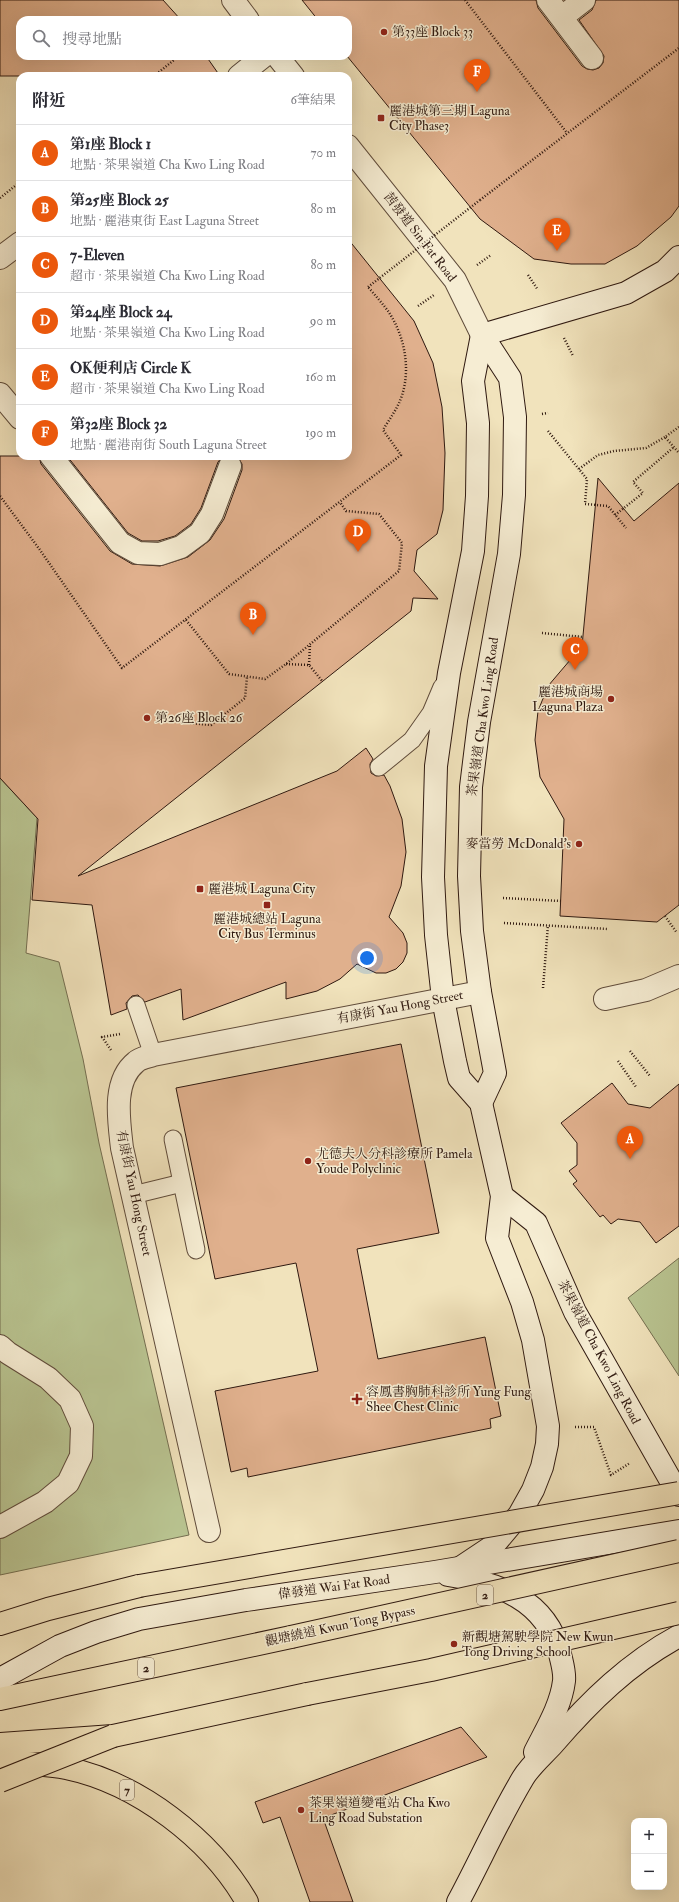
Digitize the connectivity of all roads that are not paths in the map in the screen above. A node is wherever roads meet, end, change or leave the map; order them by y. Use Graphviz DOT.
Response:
graph roads {
  1 [pos="233,0"];
  2 [pos="548,0"];
  3 [pos="584,0"];
  4 [pos="245,16"];
  5 [pos="562,17"];
  6 [pos="592,58"];
  7 [pos="259,60"];
  8 [pos="280,60"];
  9 [pos="244,72"];
  10 [pos="289,72"];
  11 [pos="352,151"];
  12 [pos="16,246"];
  13 [pos="679,257"];
  14 [pos="0,258"];
  15 [pos="482,336"];
  16 [pos="0,394"];
  17 [pos="16,413"];
  18 [pos="54,460"];
  19 [pos="230,466"];
  20 [pos="449,673"];
  21 [pos="379,767"];
  22 [pos="679,976"];
  23 [pos="480,992"];
  24 [pos="443,999"];
  25 [pos="605,999"];
  26 [pos="136,1005"];
  27 [pos="153,1055"];
  28 [pos="481,1103"];
  29 [pos="173,1139"];
  30 [pos="182,1183"];
  31 [pos="133,1195"];
  32 [pos="502,1196"];
  33 [pos="196,1250"];
  34 [pos="0,1346"];
  35 [pos="679,1494"];
  36 [pos="0,1527"];
  37 [pos="209,1531"];
  38 [pos="679,1531"];
  39 [pos="679,1551"];
  40 [pos="460,1568"];
  41 [pos="435,1572"];
  42 [pos="679,1613"];
  43 [pos="0,1624"];
  44 [pos="679,1636"];
  45 [pos="0,1679"];
  46 [pos="0,1699"];
  47 [pos="113,1736"];
  48 [pos="0,1744"];
  49 [pos="0,1762"];
  50 [pos="524,1776"];
  51 [pos="0,1781"];
  52 [pos="247,1902"];
  53 [pos="458,1902"];
  1 -- 4 [label="street"];
  2 -- 5 [label="street"];
  3 -- 5 [label="street"];
  5 -- 6 [label="street"];
  7 -- 9 [label="street"];
  8 -- 10 [label="street"];
  11 -- 15 [label="street, 茜發道 Sin Fat Road"];
  12 -- 14 [label="street"];
  13 -- 15 [label="street"];
  15 -- 20 [label="street"];
  15 -- 23 [label="street, 茶果嶺道 Cha Kwo Ling Road"];
  16 -- 17 [label="street"];
  18 -- 19 [label="street"];
  20 -- 21 [label="lane"];
  20 -- 24 [label="street"];
  22 -- 25 [label="street"];
  23 -- 24 [label="street, 有康街 Yau Hong Street"];
  23 -- 28 [label="street, 茶果嶺道 Cha Kwo Ling Road"];
  24 -- 27 [label="street, 有康街 Yau Hong Street"];
  24 -- 28 [label="street"];
  26 -- 27 [label="lane"];
  27 -- 31 [label="street, 有康街 Yau Hong Street"];
  28 -- 32 [label="street"];
  29 -- 30 [label="lane"];
  30 -- 31 [label="lane"];
  30 -- 33 [label="lane"];
  31 -- 37 [label="street, 有康街 Yau Hong Street"];
  32 -- 35 [label="street, 茶果嶺道 Cha Kwo Ling Road"];
  32 -- 40 [label="street"];
  34 -- 36 [label="street"];
  35 -- 43 [label="highway, bridge"];
  38 -- 40 [label="street, 偉發道 Wai Fat Road"];
  39 -- 46 [label="highway, 觀塘繞道 Kwun Tong Bypass / 2, bridge"];
  40 -- 41 [label="street, 偉發道 Wai Fat Road"];
  41 -- 45 [label="street, 偉發道 Wai Fat Road"];
  41 -- 50 [label="street"];
  42 -- 47 [label="highway, bridge"];
  44 -- 50 [label="street"];
  47 -- 48 [label="highway"];
  47 -- 51 [label="highway, bridge"];
  49 -- 52 [label="highway, 7, bridge"];
  50 -- 53 [label="street"];
}
